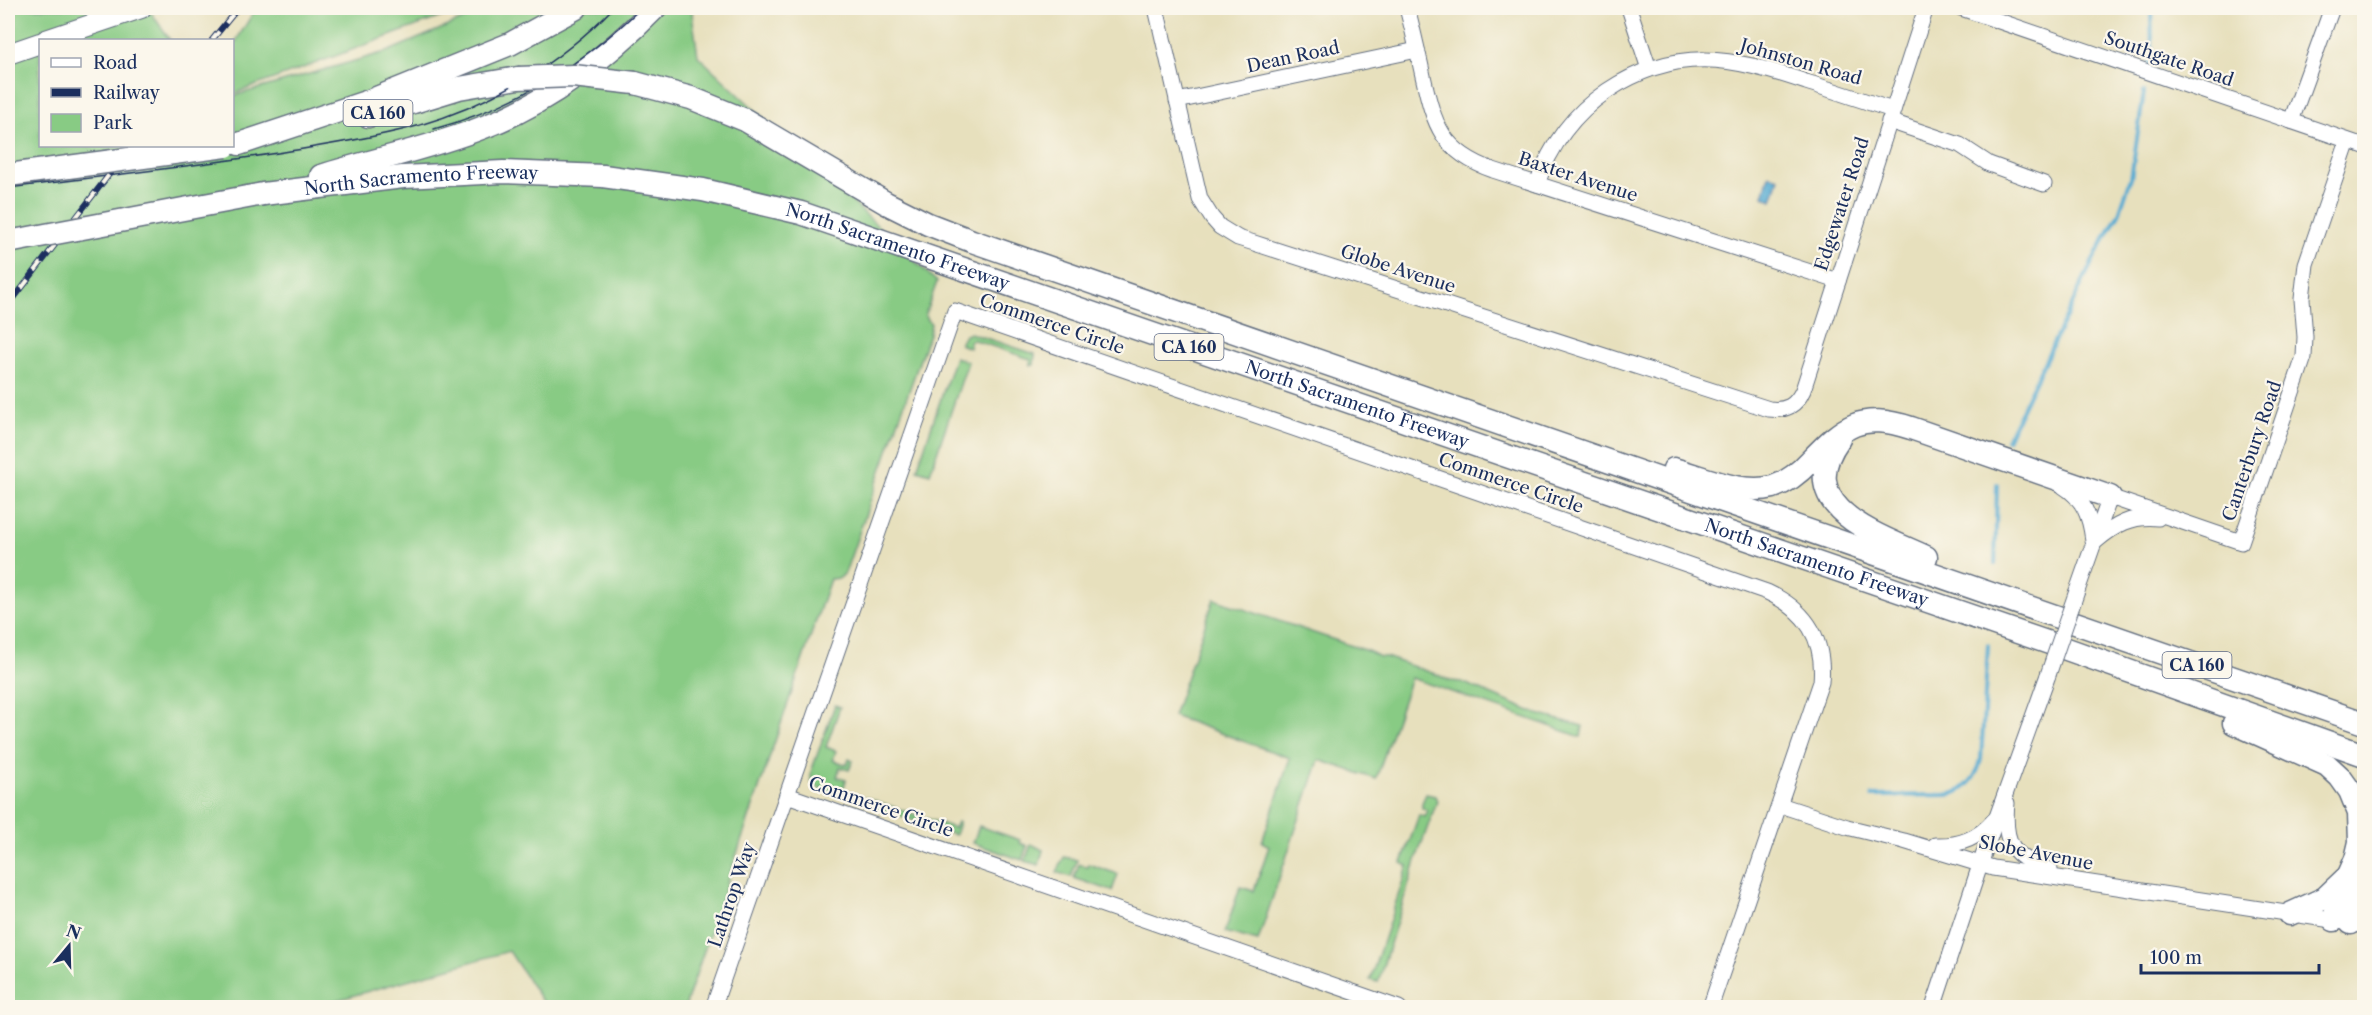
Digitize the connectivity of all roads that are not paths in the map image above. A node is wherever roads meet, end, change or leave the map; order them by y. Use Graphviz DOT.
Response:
graph roads {
  1 [pos="141,8"];
  2 [pos="576,8"];
  3 [pos="655,8"];
  4 [pos="1156,8"];
  5 [pos="1407,8"];
  6 [pos="1629,8"];
  7 [pos="1926,8"];
  8 [pos="1961,8"];
  9 [pos="2332,8"];
  10 [pos="49,39"];
  11 [pos="39,43"];
  12 [pos="1417,50"];
  13 [pos="8,54"];
  14 [pos="1648,69"];
  15 [pos="1177,101"];
  16 [pos="1891,116"];
  17 [pos="2291,122"];
  18 [pos="2348,141"];
  19 [pos="234,144"];
  20 [pos="234,145"];
  21 [pos="217,147"];
  22 [pos="2364,147"];
  23 [pos="8,175"];
  24 [pos="1537,184"];
  25 [pos="2044,184"];
  26 [pos="263,194"];
  27 [pos="8,242"];
  28 [pos="1838,281"];
  29 [pos="1787,408"];
  30 [pos="1475,415"];
  31 [pos="1846,429"];
  32 [pos="2046,475"];
  33 [pos="2110,497"];
  34 [pos="2175,520"];
  35 [pos="2094,543"];
  36 [pos="2030,607"];
  37 [pos="2090,658"];
  38 [pos="2364,723"];
  39 [pos="2364,755"];
  40 [pos="2009,786"];
  41 [pos="787,795"];
  42 [pos="1780,805"];
  43 [pos="1997,816"];
  44 [pos="1912,843"];
  45 [pos="1982,864"];
  46 [pos="2356,870"];
  47 [pos="2068,879"];
  48 [pos="2290,914"];
  49 [pos="2350,922"];
  50 [pos="713,1008"];
  51 [pos="1400,1008"];
  52 [pos="1710,1008"];
  53 [pos="1933,1008"];
  1 -- 10 [label="main road"];
  2 -- 19 [label="highway"];
  3 -- 26 [label="highway"];
  4 -- 15 [label="street, Globe Avenue"];
  5 -- 12 [label="street, Baxter Avenue"];
  6 -- 14 [label="street"];
  7 -- 16 [label="street, Edgewater Road"];
  8 -- 17 [label="street, Southgate Road"];
  9 -- 17 [label="street"];
  11 -- 13 [label="main road"];
  12 -- 15 [label="street, Dean Road"];
  12 -- 24 [label="street, Baxter Avenue"];
  14 -- 16 [label="street, Johnston Road"];
  14 -- 24 [label="street, Johnston Road"];
  15 -- 29 [label="street, Globe Avenue"];
  16 -- 25 [label="street, Johnston Road"];
  16 -- 28 [label="street, Edgewater Road"];
  17 -- 18 [label="street, Southgate Road"];
  18 -- 22 [label="street, Southgate Road"];
  18 -- 34 [label="street, Canterbury Road"];
  20 -- 30 [label="highway, North Sacramento Freeway / CA 160, bridge"];
  21 -- 23 [label="highway, North Sacramento Freeway / CA 160, bridge"];
  24 -- 28 [label="street, Baxter Avenue"];
  26 -- 27 [label="highway, North Sacramento Freeway / CA 160, bridge"];
  26 -- 37 [label="highway, North Sacramento Freeway / CA 160"];
  28 -- 29 [label="street, Edgewater Road"];
  30 -- 31 [label="highway"];
  30 -- 36 [label="highway, North Sacramento Freeway / CA 160"];
  31 -- 32 [label="highway"];
  31 -- 36 [label="highway"];
  32 -- 33 [label="highway"];
  32 -- 35 [label="street"];
  33 -- 34 [label="street, Canterbury Road"];
  33 -- 35 [label="street"];
  34 -- 35 [label="street"];
  35 -- 40 [label="street, bridge"];
  36 -- 38 [label="highway, North Sacramento Freeway / CA 160"];
  37 -- 39 [label="highway, North Sacramento Freeway / CA 160"];
  37 -- 46 [label="highway"];
  40 -- 43 [label="street"];
  40 -- 47 [label="street"];
  41 -- 42 [label="street, Commerce Circle"];
  41 -- 50 [label="street, Lathrop Way"];
  41 -- 51 [label="street, Commerce Circle"];
  42 -- 44 [label="street, Slobe Avenue"];
  42 -- 52 [label="street, Commerce Circle"];
  43 -- 44 [label="street"];
  43 -- 45 [label="street"];
  44 -- 45 [label="street, Slobe Avenue"];
  45 -- 47 [label="street, Slobe Avenue"];
  45 -- 53 [label="street"];
  46 -- 48 [label="highway"];
  46 -- 49 [label="highway"];
  47 -- 48 [label="street, Slobe Avenue"];
  48 -- 49 [label="street, Slobe Avenue"];
}
